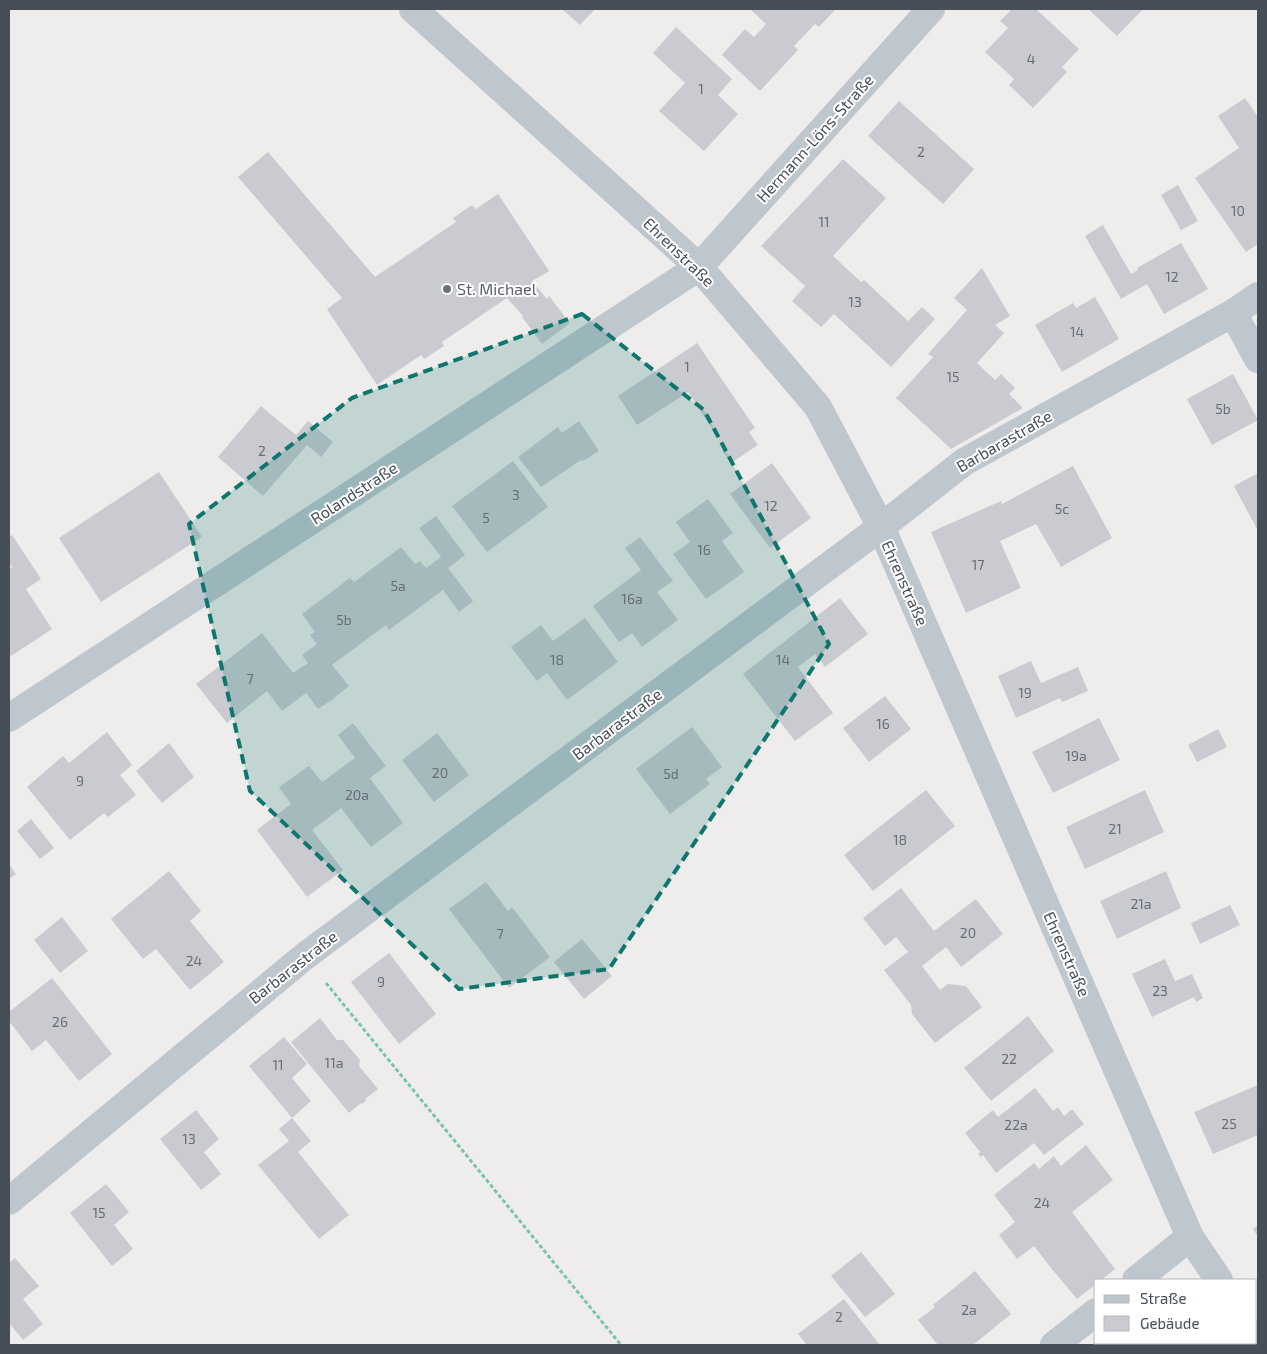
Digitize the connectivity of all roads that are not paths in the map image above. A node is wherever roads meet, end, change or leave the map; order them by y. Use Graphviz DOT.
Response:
graph roads {
  1 [pos="413,9"];
  2 [pos="931,9"];
  3 [pos="699,267"];
  4 [pos="1258,296"];
  5 [pos="1233,313"];
  6 [pos="1258,359"];
  7 [pos="881,527"];
  8 [pos="9,718"];
  9 [pos="9,1201"];
  10 [pos="1190,1237"];
  11 [pos="1137,1279"];
  12 [pos="1218,1279"];
  13 [pos="1094,1314"];
  14 [pos="1054,1345"];
  1 -- 3 [label="street, Ehrenstraße"];
  2 -- 3 [label="street, Hermann-Löns-Straße"];
  3 -- 7 [label="street, Ehrenstraße"];
  3 -- 8 [label="street, Rolandstraße"];
  4 -- 5 [label="street, Barbarastraße"];
  5 -- 6 [label="street"];
  5 -- 7 [label="street, Barbarastraße"];
  7 -- 9 [label="street, Barbarastraße"];
  7 -- 10 [label="street, Ehrenstraße"];
  10 -- 11 [label="street"];
  10 -- 12 [label="street, Ehrenstraße"];
  13 -- 14 [label="street"];
}
